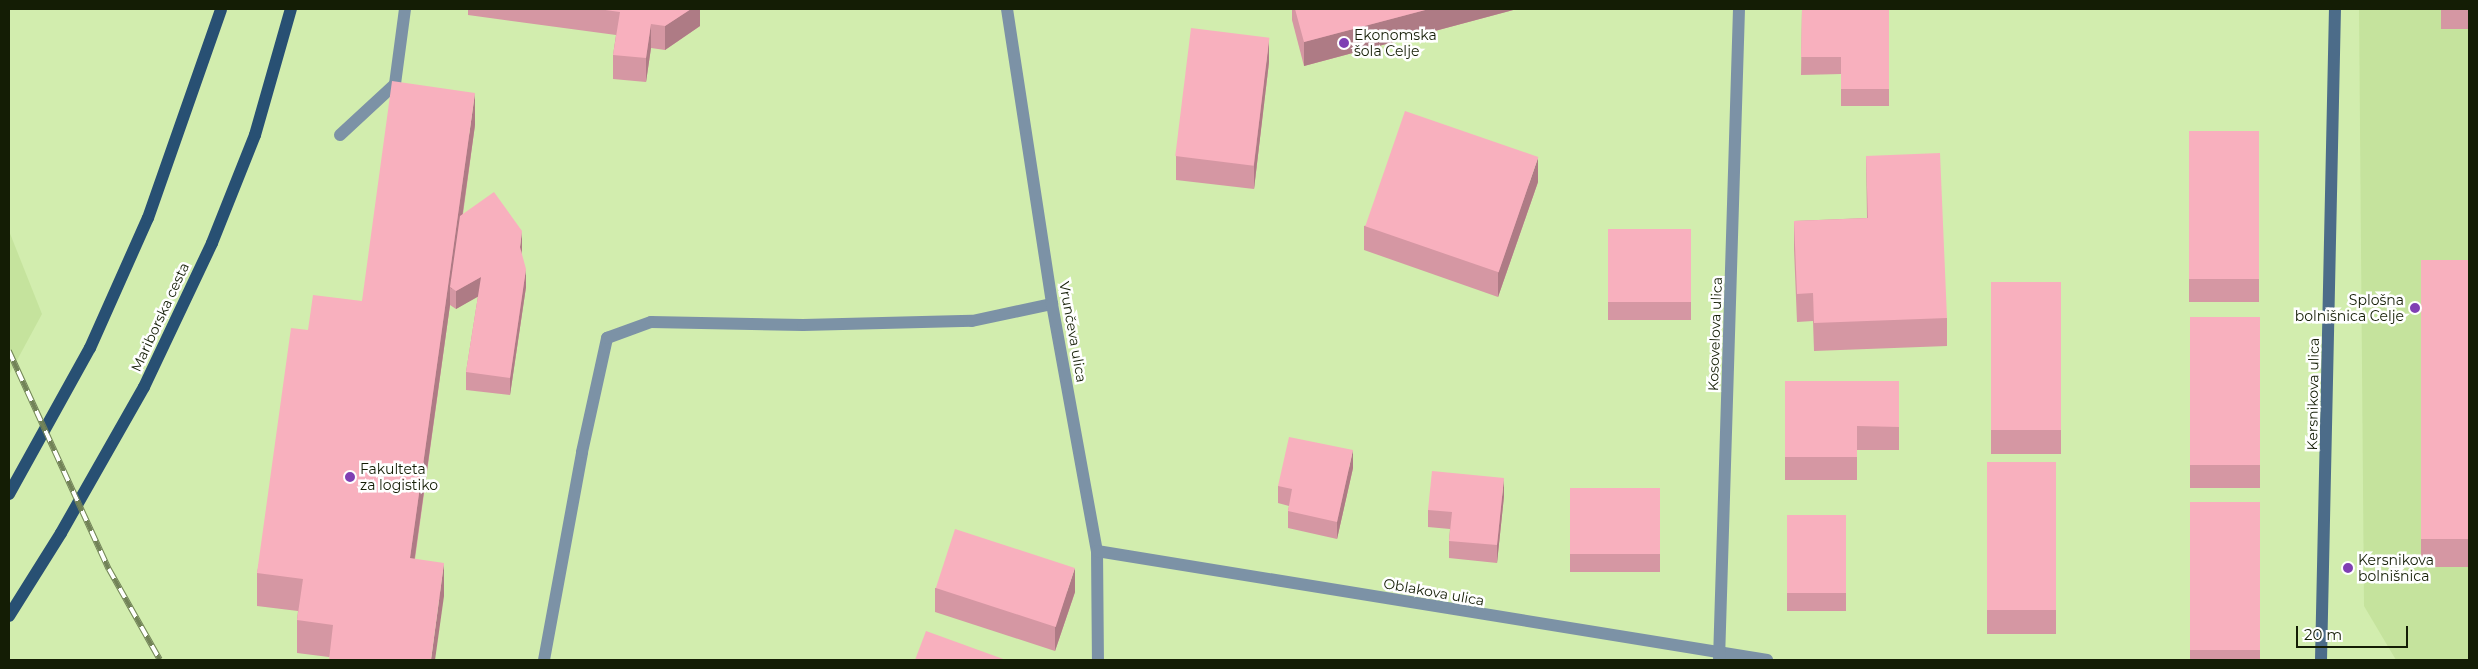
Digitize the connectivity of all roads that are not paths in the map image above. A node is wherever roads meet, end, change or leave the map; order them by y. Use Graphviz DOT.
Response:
graph roads {
  1 [pos="221,9"];
  2 [pos="291,9"];
  3 [pos="405,9"];
  4 [pos="1007,9"];
  5 [pos="1739,9"];
  6 [pos="2335,9"];
  7 [pos="340,135"];
  8 [pos="1052,304"];
  9 [pos="9,494"];
  10 [pos="1097,551"];
  11 [pos="9,616"];
  12 [pos="1719,657"];
  13 [pos="544,660"];
  14 [pos="1098,660"];
  15 [pos="1767,660"];
  16 [pos="2322,660"];
  1 -- 9 [label="main road"];
  2 -- 11 [label="main road, Mariborska cesta"];
  3 -- 7 [label="street"];
  4 -- 8 [label="street, Vrunčeva ulica"];
  5 -- 12 [label="street, Kosovelova ulica"];
  6 -- 16 [label="street, Kersnikova ulica"];
  8 -- 10 [label="street, Vrunčeva ulica"];
  8 -- 13 [label="street"];
  10 -- 12 [label="street, Oblakova ulica"];
  10 -- 14 [label="street, Vrunčeva ulica"];
  12 -- 15 [label="street, Oblakova ulica"];
}
